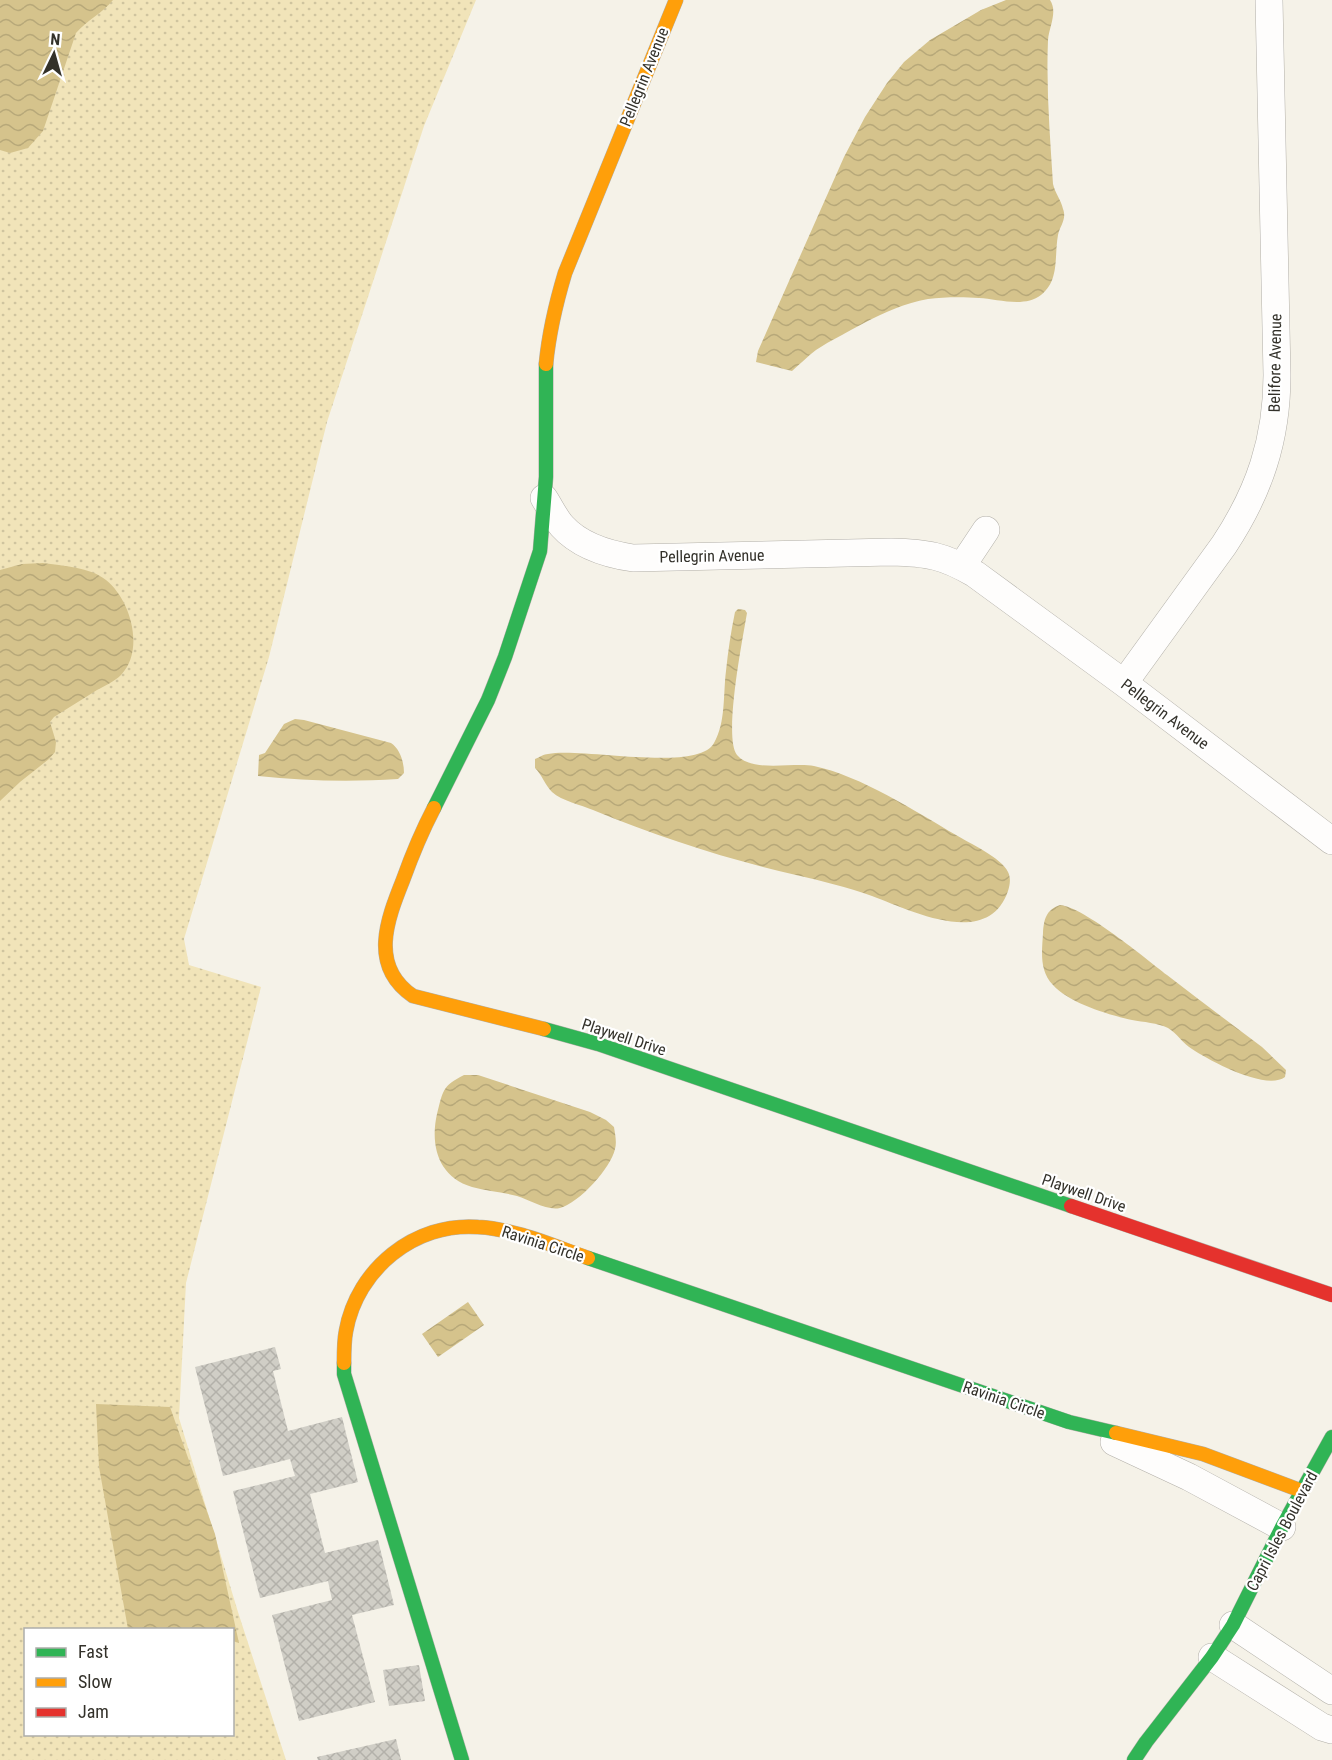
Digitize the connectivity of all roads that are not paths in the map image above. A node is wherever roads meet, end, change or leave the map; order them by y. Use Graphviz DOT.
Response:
graph roads {
  1 [pos="676,0"];
  2 [pos="1269,0"];
  3 [pos="544,498"];
  4 [pos="986,530"];
  5 [pos="962,566"];
  6 [pos="1124,682"];
  7 [pos="1332,841"];
  8 [pos="1332,1295"];
  9 [pos="1069,1422"];
  10 [pos="1332,1437"];
  11 [pos="1302,1491"];
  12 [pos="1282,1527"];
  13 [pos="1233,1625"];
  14 [pos="1212,1657"];
  15 [pos="1332,1691"];
  16 [pos="1332,1730"];
  17 [pos="462,1760"];
  18 [pos="1134,1760"];
  1 -- 3 [label="street, Pellegrin Avenue"];
  2 -- 6 [label="street, Belifore Avenue"];
  3 -- 5 [label="street, Pellegrin Avenue"];
  3 -- 8 [label="street, Playwell Drive"];
  4 -- 5 [label="street"];
  5 -- 6 [label="street, Pellegrin Avenue"];
  6 -- 7 [label="street, Pellegrin Avenue"];
  9 -- 11 [label="street, Ravinia Circle"];
  9 -- 12 [label="street, Ravinia Circle"];
  9 -- 17 [label="street, Ravinia Circle"];
  10 -- 11 [label="street, Capri Isles Boulevard"];
  11 -- 12 [label="street, Capri Isles Boulevard"];
  12 -- 13 [label="street, Capri Isles Boulevard"];
  13 -- 14 [label="street, Capri Isles Boulevard"];
  13 -- 15 [label="street"];
  14 -- 16 [label="street"];
  14 -- 18 [label="street, Capri Isles Boulevard"];
}
